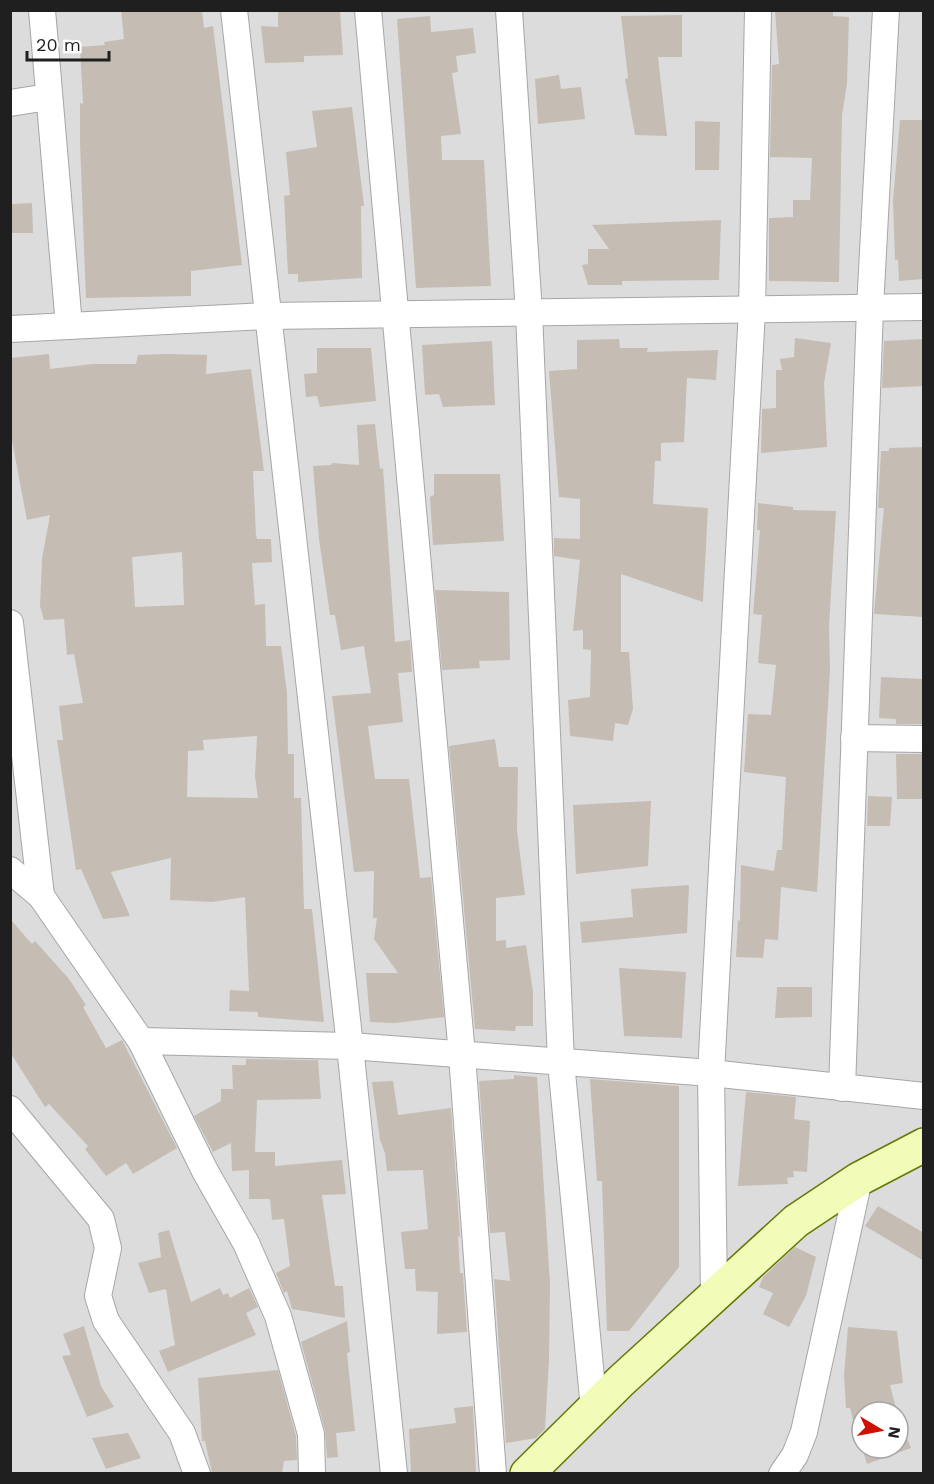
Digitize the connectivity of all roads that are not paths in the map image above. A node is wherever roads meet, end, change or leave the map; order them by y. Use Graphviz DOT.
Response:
graph roads {
  1 [pos="42,10"];
  2 [pos="234,10"];
  3 [pos="368,10"];
  4 [pos="509,10"];
  5 [pos="758,10"];
  6 [pos="886,10"];
  7 [pos="48,97"];
  8 [pos="10,103"];
  9 [pos="924,307"];
  10 [pos="870,308"];
  11 [pos="752,310"];
  12 [pos="529,313"];
  13 [pos="396,314"];
  14 [pos="268,316"];
  15 [pos="69,326"];
  16 [pos="10,329"];
  17 [pos="10,623"];
  18 [pos="854,738"];
  19 [pos="924,739"];
  20 [pos="10,870"];
  21 [pos="41,896"];
  22 [pos="141,1041"];
  23 [pos="350,1046"];
  24 [pos="462,1055"];
  25 [pos="561,1062"];
  26 [pos="711,1074"];
  27 [pos="842,1088"];
  28 [pos="924,1096"];
  29 [pos="10,1109"];
  30 [pos="924,1145"];
  31 [pos="859,1179"];
  32 [pos="714,1296"];
  33 [pos="594,1408"];
  34 [pos="197,1473"];
  35 [pos="312,1473"];
  36 [pos="394,1473"];
  37 [pos="494,1473"];
  38 [pos="527,1473"];
  39 [pos="782,1473"];
  1 -- 7 [label="street"];
  2 -- 14 [label="street"];
  3 -- 13 [label="street"];
  4 -- 12 [label="street"];
  5 -- 11 [label="street"];
  6 -- 10 [label="street"];
  7 -- 8 [label="street"];
  7 -- 15 [label="street"];
  9 -- 10 [label="street"];
  10 -- 11 [label="street"];
  10 -- 18 [label="street"];
  11 -- 12 [label="street"];
  11 -- 26 [label="street"];
  12 -- 13 [label="street"];
  12 -- 25 [label="street"];
  13 -- 14 [label="street"];
  13 -- 24 [label="street"];
  14 -- 15 [label="street"];
  14 -- 23 [label="street"];
  15 -- 16 [label="street"];
  17 -- 21 [label="street"];
  18 -- 19 [label="street"];
  18 -- 27 [label="street"];
  20 -- 21 [label="street"];
  21 -- 22 [label="street"];
  22 -- 23 [label="street"];
  22 -- 35 [label="street"];
  23 -- 24 [label="street"];
  23 -- 36 [label="street"];
  24 -- 25 [label="street"];
  24 -- 37 [label="street"];
  25 -- 26 [label="street"];
  25 -- 33 [label="street"];
  26 -- 27 [label="street"];
  26 -- 32 [label="street"];
  27 -- 28 [label="street"];
  29 -- 34 [label="street"];
  30 -- 31 [label="street"];
  31 -- 32 [label="street"];
  31 -- 39 [label="street"];
  32 -- 33 [label="street"];
  33 -- 38 [label="street"];
}
